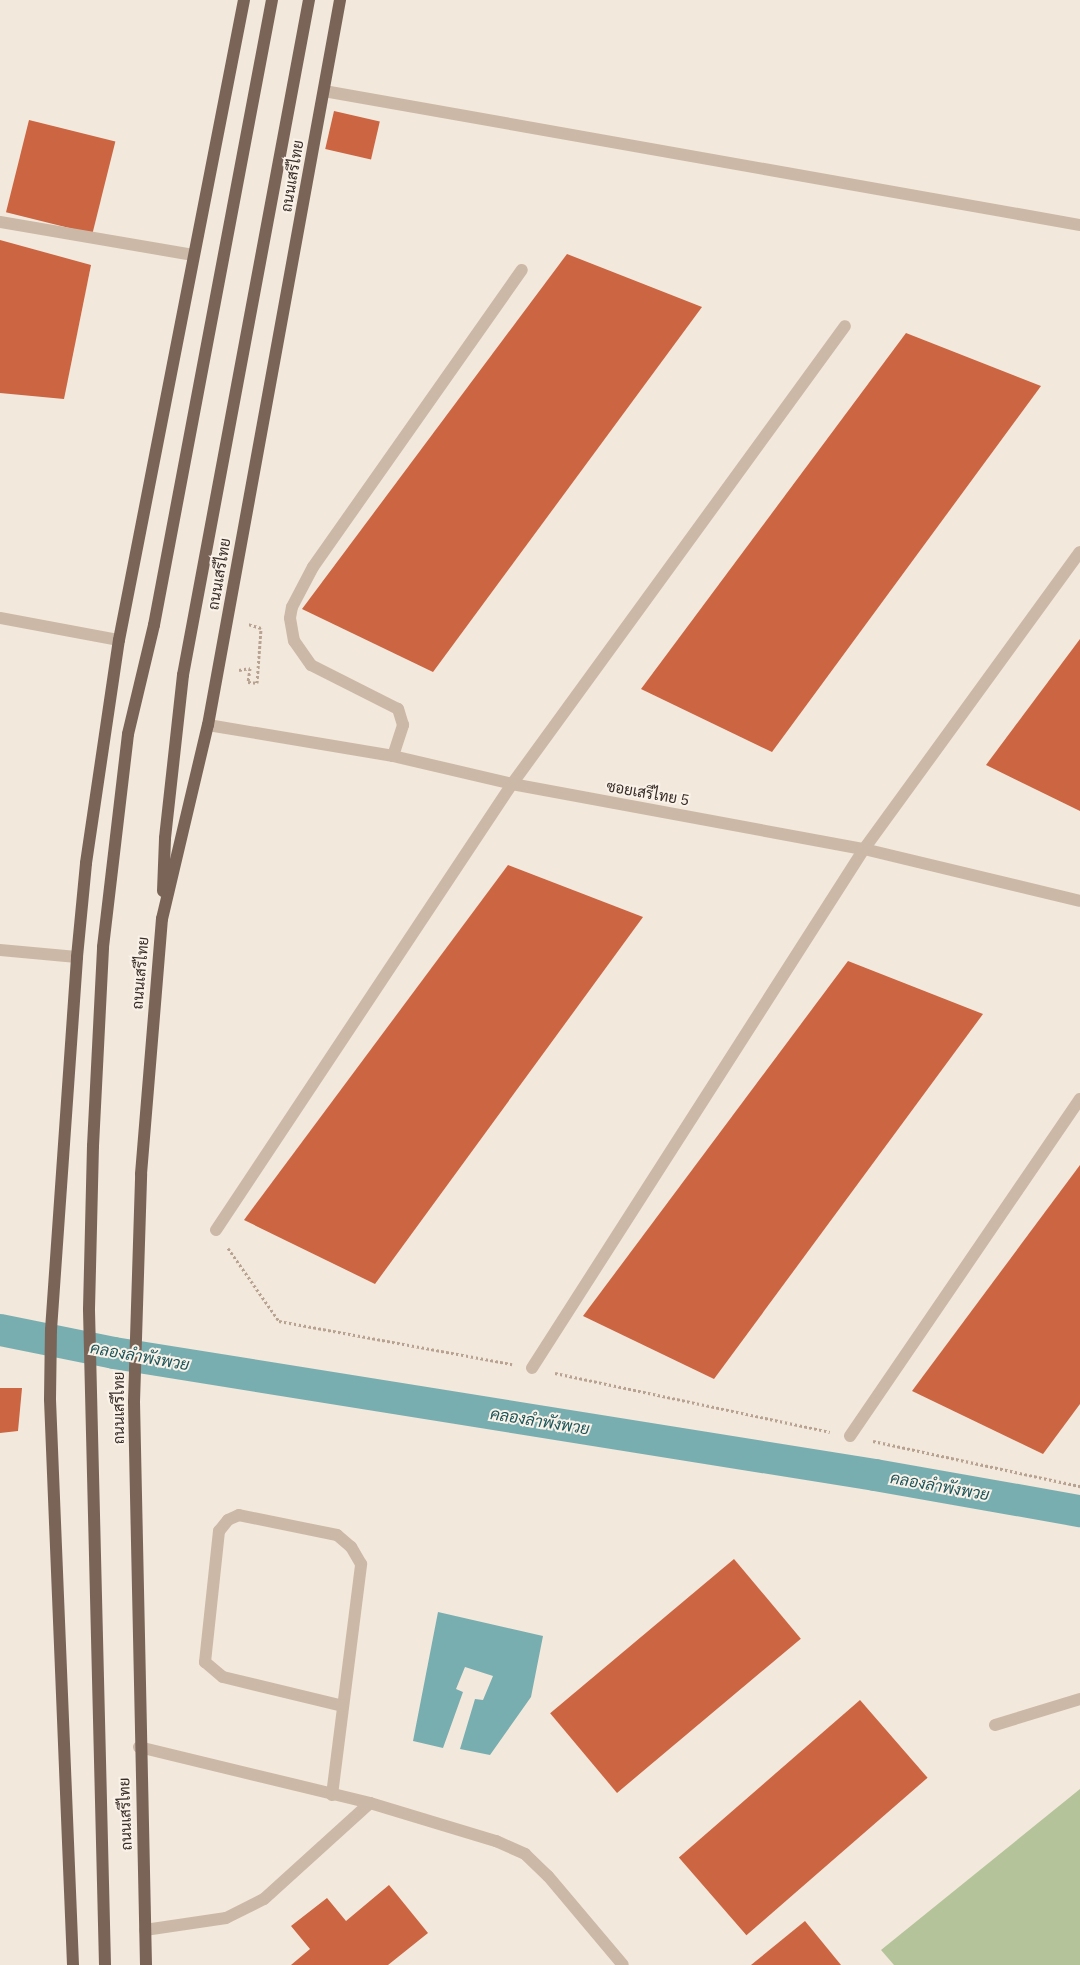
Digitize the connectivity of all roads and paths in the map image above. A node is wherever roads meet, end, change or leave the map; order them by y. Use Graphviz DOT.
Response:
graph roads {
  1 [pos="244,0"];
  2 [pos="272,0"];
  3 [pos="309,0"];
  4 [pos="340,0"];
  5 [pos="324,91"];
  6 [pos="0,222"];
  7 [pos="1080,225"];
  8 [pos="193,255"];
  9 [pos="522,270"];
  10 [pos="845,326"];
  11 [pos="1080,552"];
  12 [pos="0,618"];
  13 [pos="261,628"];
  14 [pos="119,640"];
  15 [pos="250,668"];
  16 [pos="208,725"];
  17 [pos="393,756"];
  18 [pos="512,784"];
  19 [pos="864,849"];
  20 [pos="1080,901"];
  21 [pos="162,919"];
  22 [pos="0,950"];
  23 [pos="77,957"];
  24 [pos="1080,1099"];
  25 [pos="216,1230"];
  26 [pos="532,1368"];
  27 [pos="850,1436"];
  28 [pos="1080,1486"];
  29 [pos="1080,1699"];
  30 [pos="343,1706"];
  31 [pos="995,1725"];
  32 [pos="139,1747"];
  33 [pos="332,1794"];
  34 [pos="370,1803"];
  35 [pos="145,1930"];
  36 [pos="72,1965"];
  37 [pos="105,1965"];
  38 [pos="146,1965"];
  39 [pos="623,1965"];
  1 -- 8 [label="main road"];
  2 -- 37 [label="main road"];
  3 -- 21 [label="main road"];
  4 -- 5 [label="main road, ถนนเสรีไทย"];
  5 -- 7 [label="street"];
  5 -- 16 [label="main road, ถนนเสรีไทย"];
  6 -- 8 [label="street"];
  8 -- 14 [label="main road"];
  9 -- 17 [label="street"];
  10 -- 18 [label="street"];
  11 -- 19 [label="street"];
  12 -- 14 [label="street"];
  13 -- 15 [label="path"];
  14 -- 23 [label="main road"];
  16 -- 17 [label="street, ซอยเสรีไทย 5"];
  16 -- 21 [label="main road, ถนนเสรีไทย"];
  17 -- 18 [label="street, ซอยเสรีไทย 5"];
  18 -- 19 [label="street, ซอยเสรีไทย 5"];
  18 -- 25 [label="street"];
  19 -- 20 [label="street, ซอยเสรีไทย 5"];
  19 -- 26 [label="street"];
  21 -- 32 [label="main road, ถนนเสรีไทย"];
  22 -- 23 [label="street"];
  23 -- 36 [label="main road"];
  24 -- 27 [label="street"];
  25 -- 26 [label="path"];
  26 -- 27 [label="path"];
  27 -- 28 [label="path"];
  29 -- 31 [label="street"];
  30 -- 30 [label="street"];
  30 -- 33 [label="street"];
  32 -- 33 [label="street"];
  32 -- 35 [label="main road, ถนนเสรีไทย"];
  33 -- 34 [label="street"];
  34 -- 35 [label="street"];
  34 -- 39 [label="street"];
  35 -- 38 [label="main road, ถนนเสรีไทย"];
}
